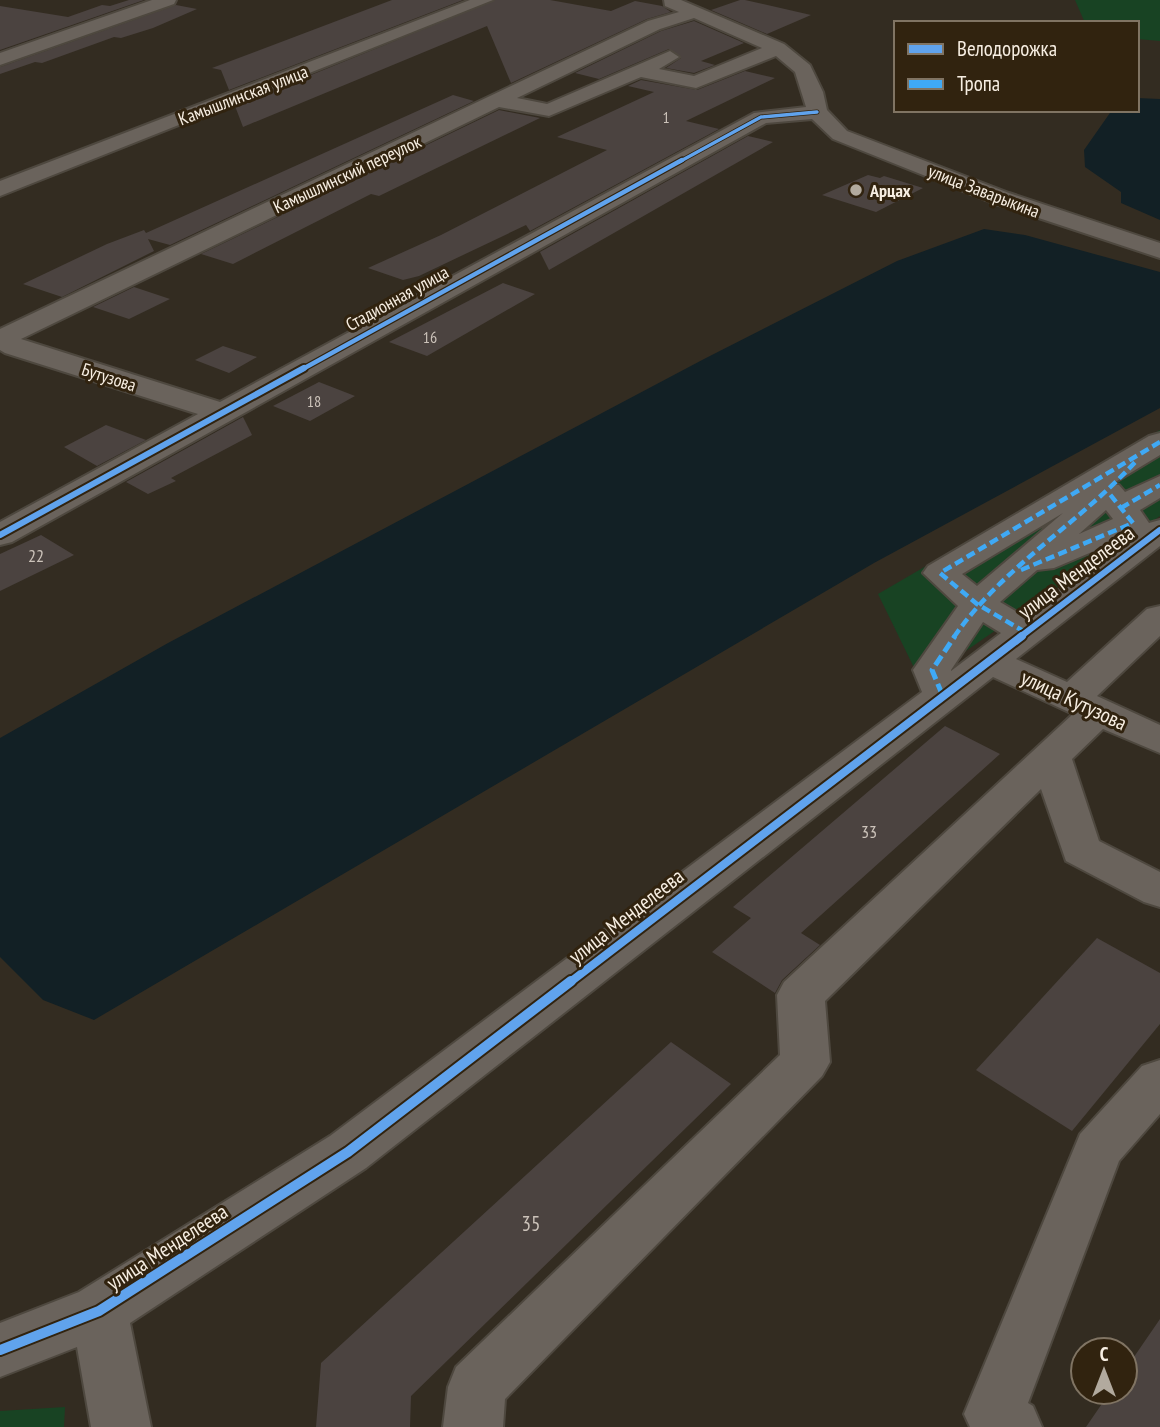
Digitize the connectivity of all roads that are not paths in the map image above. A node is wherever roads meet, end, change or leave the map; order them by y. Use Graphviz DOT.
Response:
graph roads {
  1 [pos="168,0"];
  2 [pos="485,0"];
  3 [pos="666,0"];
  4 [pos="696,12"];
  5 [pos="617,43"];
  6 [pos="778,48"];
  7 [pos="670,57"];
  8 [pos="0,59"];
  9 [pos="728,69"];
  10 [pos="639,71"];
  11 [pos="497,101"];
  12 [pos="817,112"];
  13 [pos="0,190"];
  14 [pos="1160,251"];
  15 [pos="4,345"];
  16 [pos="220,412"];
  17 [pos="1155,446"];
  18 [pos="1160,485"];
  19 [pos="1115,500"];
  20 [pos="1160,530"];
  21 [pos="0,535"];
  22 [pos="978,604"];
  23 [pos="1160,617"];
  24 [pos="1025,632"];
  25 [pos="987,660"];
  26 [pos="942,694"];
  27 [pos="1085,705"];
  28 [pos="1160,740"];
  29 [pos="1051,757"];
  30 [pos="1160,891"];
  31 [pos="1160,1080"];
  32 [pos="99,1311"];
  33 [pos="0,1350"];
  34 [pos="121,1427"];
  35 [pos="473,1427"];
  36 [pos="1012,1427"];
  1 -- 8 [label="street"];
  2 -- 13 [label="street, Камышлинская улица"];
  3 -- 4 [label="street"];
  4 -- 5 [label="street, Камышлинский переулок"];
  4 -- 6 [label="street"];
  5 -- 7 [label="street"];
  5 -- 11 [label="street, Камышлинский переулок"];
  6 -- 9 [label="street"];
  6 -- 12 [label="street"];
  7 -- 9 [label="street"];
  7 -- 10 [label="street"];
  9 -- 10 [label="street"];
  10 -- 11 [label="street"];
  11 -- 15 [label="street, Камышлинский переулок"];
  12 -- 14 [label="street, улица Заварыкина"];
  12 -- 16 [label="street, Стадионная улица"];
  15 -- 16 [label="street, Бутузова"];
  16 -- 21 [label="street, Стадионная улица"];
  17 -- 19 [label="street"];
  17 -- 22 [label="street"];
  18 -- 19 [label="street"];
  19 -- 22 [label="street"];
  20 -- 24 [label="street, улица Менделеева"];
  22 -- 24 [label="street"];
  22 -- 26 [label="street"];
  23 -- 27 [label="street"];
  24 -- 25 [label="street, улица Менделеева"];
  25 -- 26 [label="street, улица Менделеева"];
  25 -- 27 [label="street, улица Кутузова"];
  26 -- 32 [label="street, улица Менделеева"];
  27 -- 28 [label="street, улица Кутузова"];
  27 -- 29 [label="street"];
  29 -- 30 [label="street"];
  29 -- 35 [label="street"];
  31 -- 36 [label="street"];
  32 -- 33 [label="street, улица Менделеева"];
  32 -- 34 [label="street"];
}
